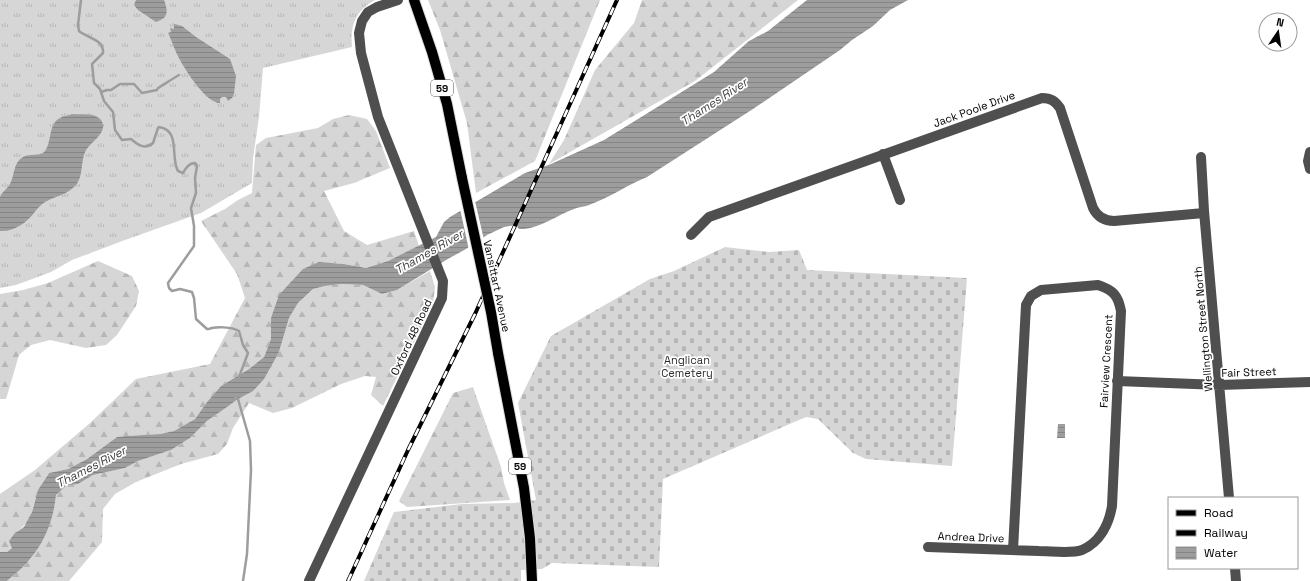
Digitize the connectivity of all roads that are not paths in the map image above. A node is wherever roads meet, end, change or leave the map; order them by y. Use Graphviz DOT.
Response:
graph roads {
  1 [pos="398,0"];
  2 [pos="414,0"];
  3 [pos="1310,152"];
  4 [pos="883,154"];
  5 [pos="1201,157"];
  6 [pos="1310,169"];
  7 [pos="900,200"];
  8 [pos="1204,213"];
  9 [pos="691,235"];
  10 [pos="1117,381"];
  11 [pos="1310,382"];
  12 [pos="1220,385"];
  13 [pos="1229,497"];
  14 [pos="928,547"];
  15 [pos="1013,550"];
  16 [pos="1235,569"];
  17 [pos="309,581"];
  18 [pos="532,581"];
  19 [pos="1236,581"];
  1 -- 17 [label="street, Oxford 48 Road"];
  2 -- 18 [label="main road, Vansittart Avenue / 59, bridge"];
  3 -- 6 [label="street"];
  4 -- 7 [label="street"];
  4 -- 8 [label="street, Jack Poole Drive"];
  4 -- 9 [label="street, Jack Poole Drive"];
  5 -- 8 [label="street, Wellington Street North"];
  8 -- 12 [label="street, Wellington Street North"];
  10 -- 12 [label="street, Fair Street"];
  10 -- 15 [label="street, Fairview Crescent"];
  10 -- 15 [label="street, Fairview Crescent"];
  11 -- 12 [label="street, Fair Street"];
  12 -- 13 [label="street, Wellington Street North"];
  14 -- 15 [label="street, Andrea Drive"];
  16 -- 19 [label="street"];
}
